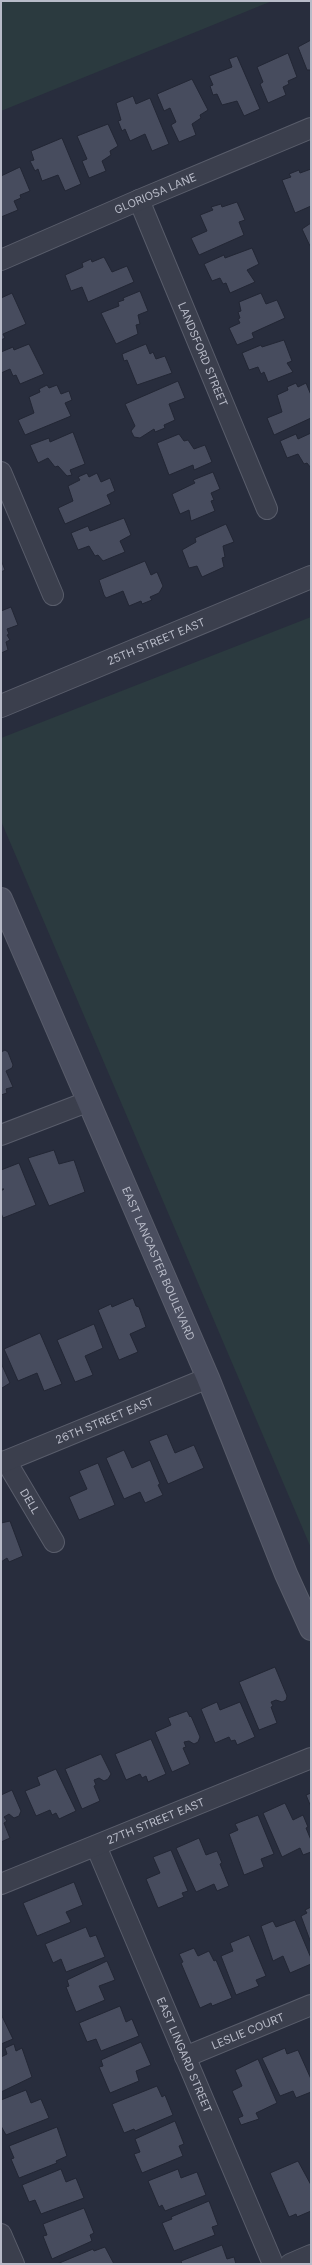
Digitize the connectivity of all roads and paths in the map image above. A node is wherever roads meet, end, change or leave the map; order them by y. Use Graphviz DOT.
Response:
graph roads {
  1 [pos="311,128"];
  2 [pos="139,200"];
  3 [pos="1,260"];
  4 [pos="1,472"];
  5 [pos="267,509"];
  6 [pos="311,576"];
  7 [pos="53,595"];
  8 [pos="1,706"];
  9 [pos="1,899"];
  10 [pos="87,1102"];
  11 [pos="1,1135"];
  12 [pos="208,1378"];
  13 [pos="4,1462"];
  14 [pos="54,1542"];
  15 [pos="311,1629"];
  16 [pos="311,1758"];
  17 [pos="96,1846"];
  18 [pos="1,1884"];
  19 [pos="311,2005"];
  20 [pos="185,2057"];
  21 [pos="2,2237"];
  22 [pos="311,2255"];
  23 [pos="14,2264"];
  24 [pos="273,2264"];
  25 [pos="290,2264"];
  1 -- 2 [label="street, GLORIOSA LANE"];
  2 -- 3 [label="street, GLORIOSA LANE"];
  2 -- 5 [label="street, LANDSFORD STREET"];
  4 -- 7 [label="street"];
  6 -- 8 [label="street, 25TH STREET EAST"];
  9 -- 10 [label="main road, EAST LANCASTER BOULEVARD"];
  10 -- 11 [label="street"];
  10 -- 12 [label="main road, EAST LANCASTER BOULEVARD"];
  12 -- 13 [label="street, 26TH STREET EAST"];
  12 -- 15 [label="main road, EAST LANCASTER BOULEVARD"];
  13 -- 14 [label="street, DELL"];
  16 -- 17 [label="street, 27TH STREET EAST"];
  17 -- 18 [label="street, 27TH STREET EAST"];
  17 -- 20 [label="street, EAST LINGARD STREET"];
  19 -- 20 [label="street, LESLIE COURT"];
  20 -- 24 [label="street, EAST LINGARD STREET"];
  21 -- 23 [label="street"];
  22 -- 25 [label="street"];
}
